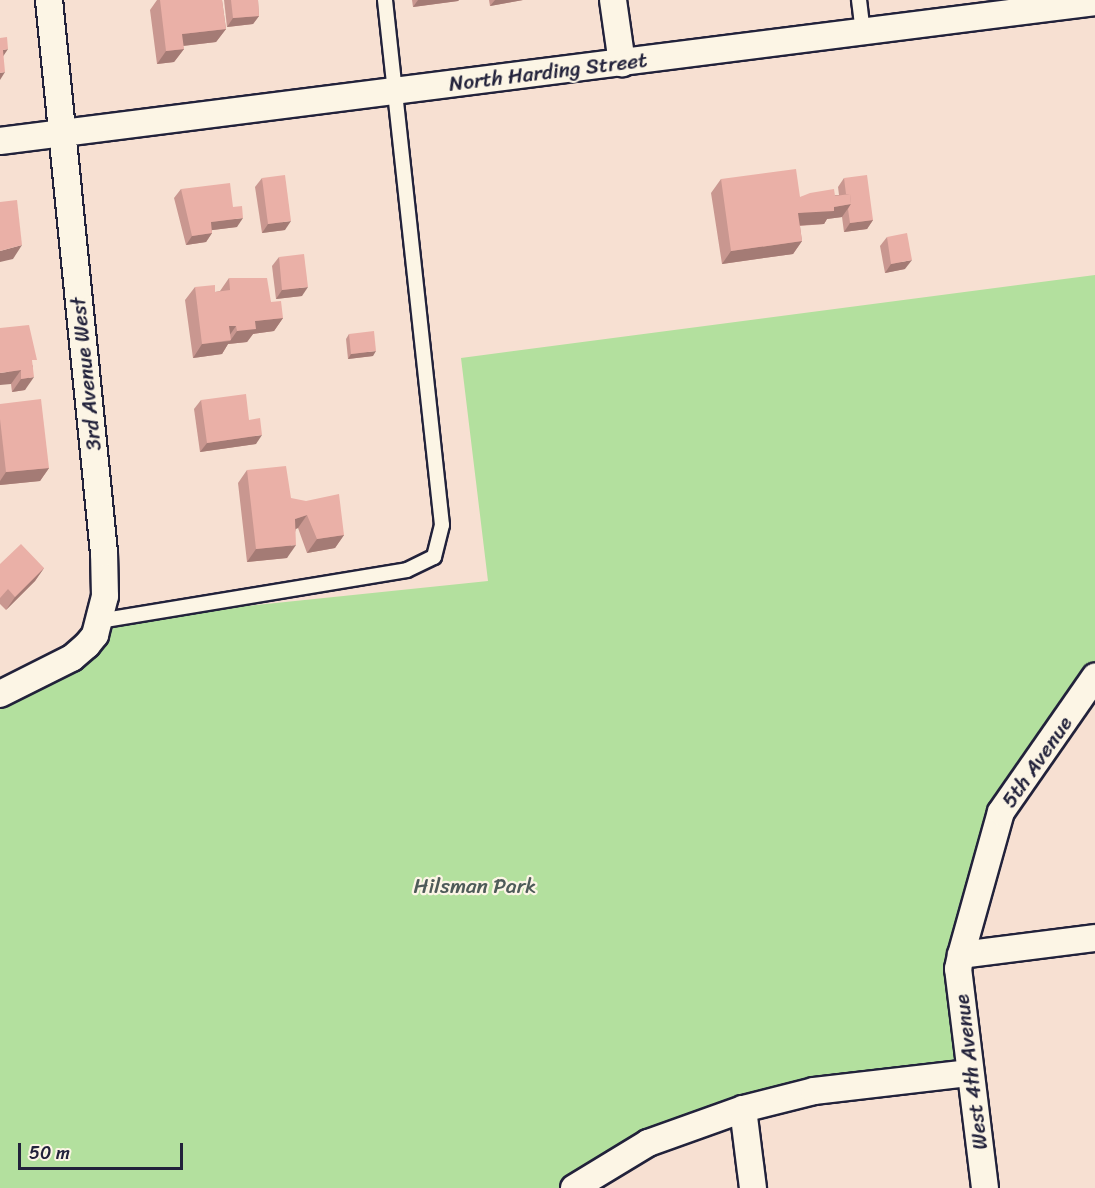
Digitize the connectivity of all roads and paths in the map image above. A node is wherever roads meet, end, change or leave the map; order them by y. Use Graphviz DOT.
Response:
graph roads {
  1 [pos="49,0"];
  2 [pos="386,0"];
  3 [pos="613,0"];
  4 [pos="859,0"];
  5 [pos="1095,2"];
  6 [pos="863,32"];
  7 [pos="622,63"];
  8 [pos="397,90"];
  9 [pos="64,132"];
  10 [pos="0,141"];
  11 [pos="99,621"];
  12 [pos="1095,677"];
  13 [pos="0,694"];
  14 [pos="1095,938"];
  15 [pos="961,955"];
  16 [pos="970,1073"];
  17 [pos="743,1109"];
  18 [pos="574,1188"];
  19 [pos="753,1188"];
  20 [pos="985,1188"];
  1 -- 9 [label="street, 3rd Avenue West"];
  2 -- 8 [label="lane"];
  3 -- 7 [label="street"];
  4 -- 6 [label="lane"];
  5 -- 6 [label="street, North Harding Street"];
  6 -- 7 [label="street, North Harding Street"];
  7 -- 8 [label="street, North Harding Street"];
  8 -- 9 [label="street, North Harding Street"];
  8 -- 11 [label="lane"];
  9 -- 10 [label="street, North Harding Street"];
  9 -- 11 [label="street, 3rd Avenue West"];
  11 -- 13 [label="street, 3rd Avenue West"];
  12 -- 15 [label="street, 5th Avenue"];
  14 -- 15 [label="street"];
  15 -- 16 [label="street, West 4th Avenue"];
  16 -- 17 [label="street"];
  16 -- 20 [label="street, West 4th Avenue"];
  17 -- 18 [label="street"];
  17 -- 19 [label="street"];
}
